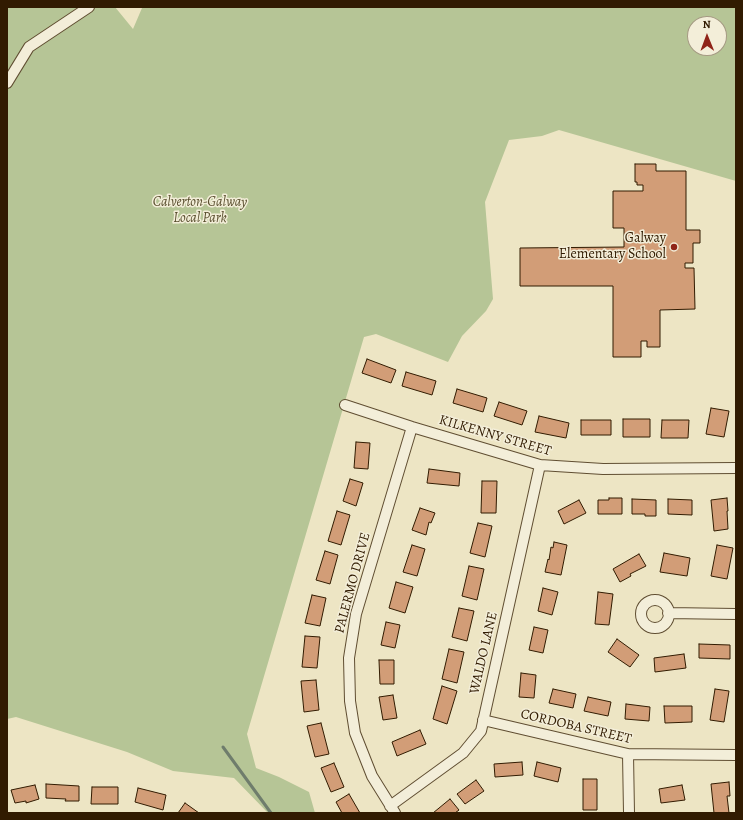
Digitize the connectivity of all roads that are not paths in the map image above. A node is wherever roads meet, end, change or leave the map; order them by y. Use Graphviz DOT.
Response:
graph roads {
  1 [pos="89,7"];
  2 [pos="7,83"];
  3 [pos="346,405"];
  4 [pos="412,427"];
  5 [pos="540,465"];
  6 [pos="736,468"];
  7 [pos="668,613"];
  8 [pos="736,614"];
  9 [pos="483,720"];
  10 [pos="628,754"];
  11 [pos="736,755"];
  12 [pos="393,809"];
  13 [pos="629,813"];
  1 -- 2 [label="street"];
  3 -- 4 [label="street, KILKENNY STREET"];
  4 -- 5 [label="street, KILKENNY STREET"];
  4 -- 12 [label="street, PALERMO DRIVE"];
  5 -- 6 [label="street, KILKENNY STREET"];
  5 -- 9 [label="street, WALDO LANE"];
  7 -- 8 [label="street"];
  9 -- 10 [label="street, CORDOBA STREET"];
  9 -- 12 [label="street, WALDO LANE"];
  10 -- 11 [label="street, CORDOBA STREET"];
  10 -- 13 [label="street"];
}
